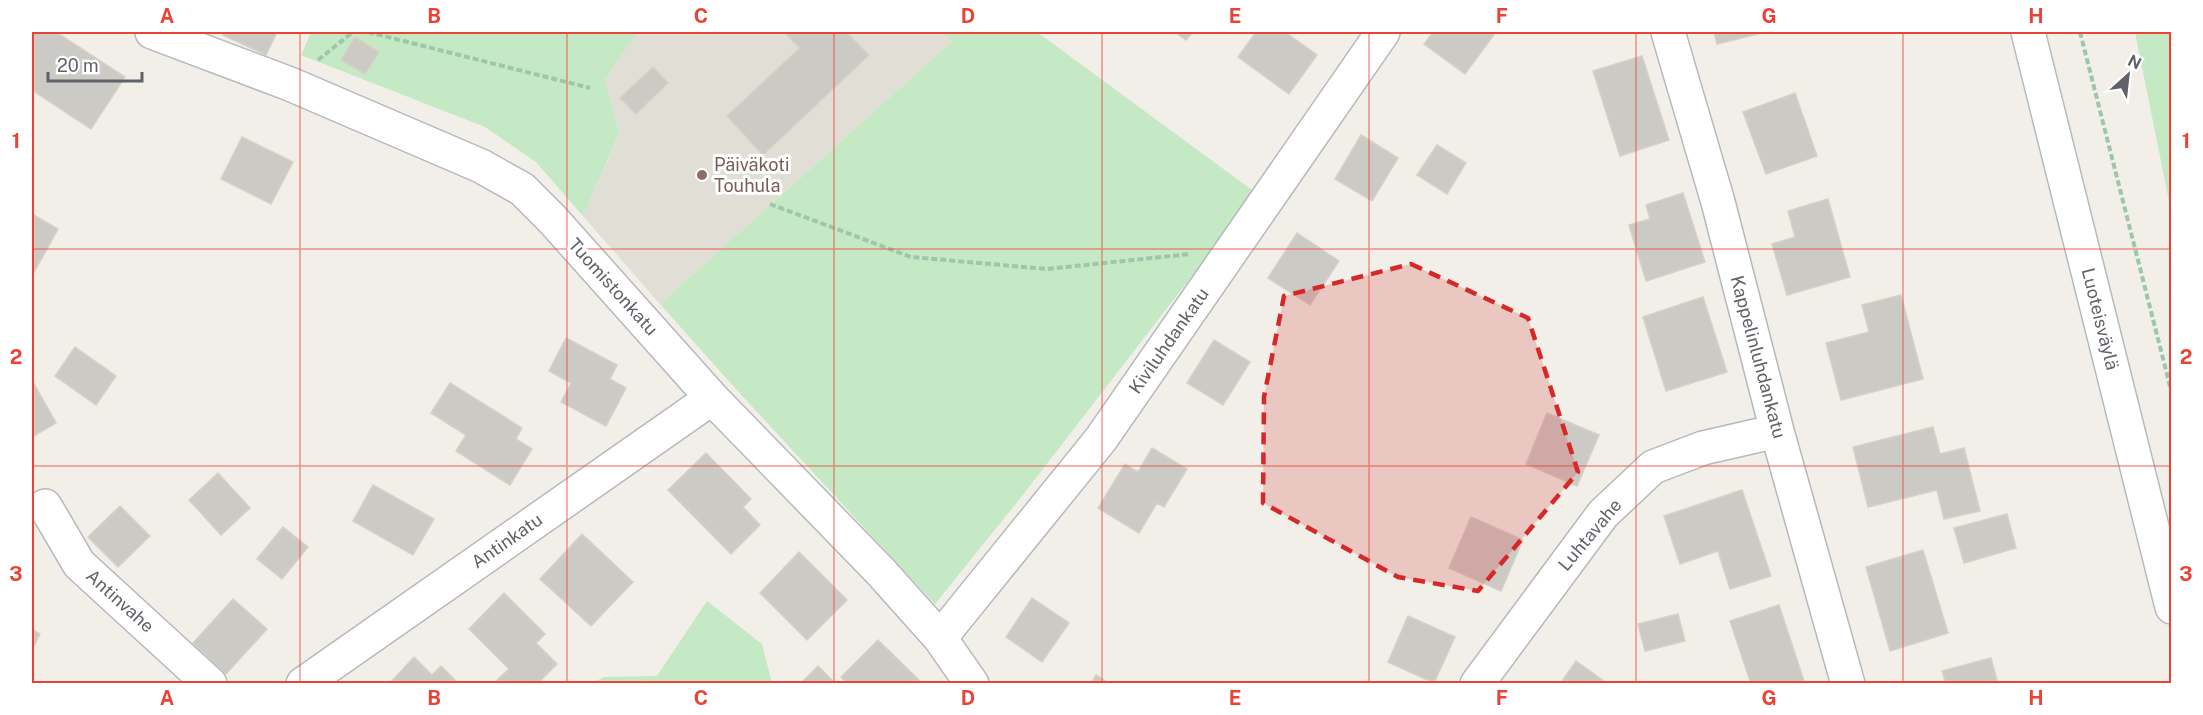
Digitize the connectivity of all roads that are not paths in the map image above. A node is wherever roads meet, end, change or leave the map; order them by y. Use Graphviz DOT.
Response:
graph roads {
  1 [pos="152,32"];
  2 [pos="1668,32"];
  3 [pos="2028,32"];
  4 [pos="1372,35"];
  5 [pos="712,398"];
  6 [pos="1777,431"];
  7 [pos="45,506"];
  8 [pos="2172,607"];
  9 [pos="939,638"];
  10 [pos="210,684"];
  11 [pos="303,684"];
  12 [pos="972,684"];
  13 [pos="1477,684"];
  14 [pos="1848,684"];
  1 -- 5 [label="street, Tuomistonkatu"];
  2 -- 6 [label="street, Kappelinluhdankatu"];
  3 -- 8 [label="street, Luoteisväylä"];
  4 -- 9 [label="street, Kiviluhdankatu"];
  5 -- 9 [label="street, Tuomistonkatu"];
  5 -- 11 [label="street, Antinkatu"];
  6 -- 13 [label="street, Luhtavahe"];
  6 -- 14 [label="street, Kappelinluhdankatu"];
  7 -- 10 [label="street, Antinvahe"];
  9 -- 12 [label="street, Tuomistonkatu"];
}
